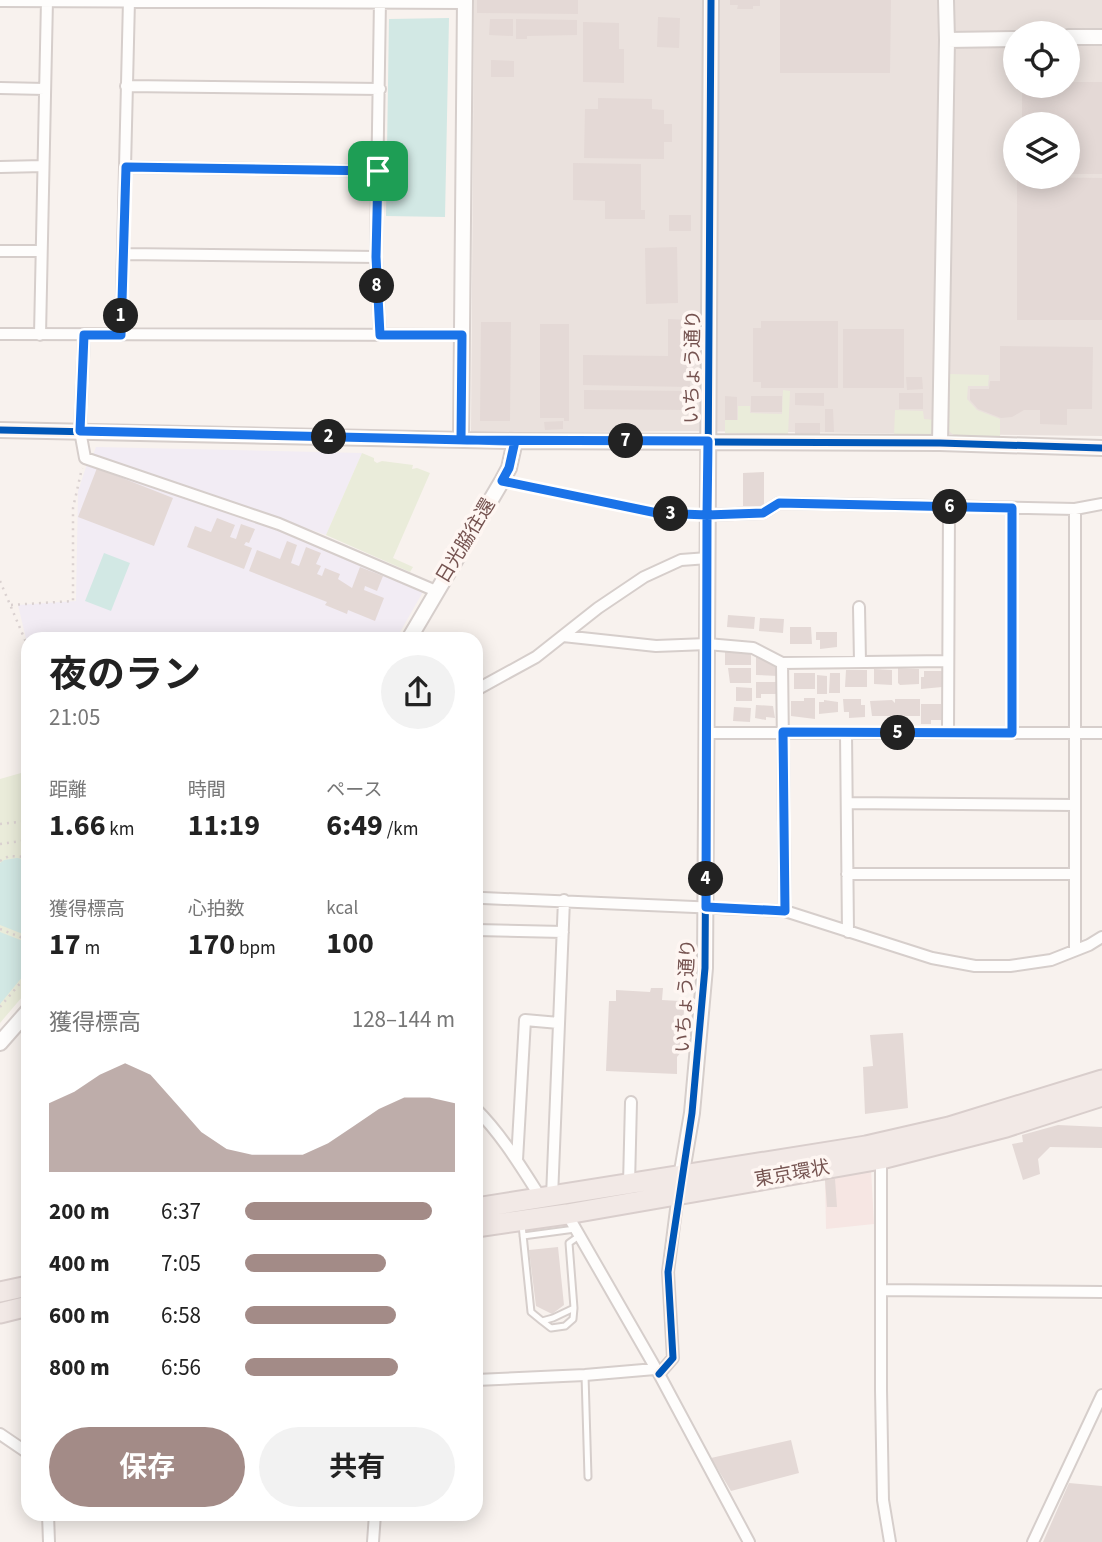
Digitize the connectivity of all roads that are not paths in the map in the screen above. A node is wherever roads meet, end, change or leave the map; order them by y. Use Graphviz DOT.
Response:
graph roads {
  1 [pos="711,0"];
  2 [pos="946,0"];
  3 [pos="0,1"];
  4 [pos="47,1"];
  5 [pos="129,1"];
  6 [pos="380,2"];
  7 [pos="465,2"];
  8 [pos="1080,37"];
  9 [pos="1102,37"];
  10 [pos="1003,38"];
  11 [pos="947,40"];
  12 [pos="126,86"];
  13 [pos="0,88"];
  14 [pos="45,89"];
  15 [pos="380,89"];
  16 [pos="43,166"];
  17 [pos="0,167"];
  18 [pos="126,167"];
  19 [pos="378,171"];
  20 [pos="0,251"];
  21 [pos="41,251"];
  22 [pos="123,254"];
  23 [pos="376,257"];
  24 [pos="0,334"];
  25 [pos="40,335"];
  26 [pos="84,335"];
  27 [pos="121,335"];
  28 [pos="380,335"];
  29 [pos="462,335"];
  30 [pos="0,430"];
  31 [pos="80,431"];
  32 [pos="461,440"];
  33 [pos="515,441"];
  34 [pos="708,441"];
  35 [pos="940,443"];
  36 [pos="1102,448"];
  37 [pos="502,481"];
  38 [pos="1102,504"];
  39 [pos="949,507"];
  40 [pos="1012,508"];
  41 [pos="1075,509"];
  42 [pos="707,515"];
  43 [pos="708,558"];
  44 [pos="436,591"];
  45 [pos="859,607"];
  46 [pos="413,632"];
  47 [pos="564,636"];
  48 [pos="707,644"];
  49 [pos="948,661"];
  50 [pos="860,662"];
  51 [pos="782,663"];
  52 [pos="483,686"];
  53 [pos="783,732"];
  54 [pos="707,733"];
  55 [pos="846,733"];
  56 [pos="948,733"];
  57 [pos="1012,733"];
  58 [pos="1075,733"];
  59 [pos="1102,733"];
  60 [pos="847,803"];
  61 [pos="1075,805"];
  62 [pos="847,874"];
  63 [pos="1075,874"];
  64 [pos="483,898"];
  65 [pos="564,900"];
  66 [pos="706,907"];
  67 [pos="785,911"];
  68 [pos="483,930"];
  69 [pos="563,932"];
  70 [pos="848,932"];
  71 [pos="1102,937"];
  72 [pos="1074,950"];
  73 [pos="559,1023"];
  74 [pos="21,1028"];
  75 [pos="0,1043"];
  76 [pos="1102,1080"];
  77 [pos="1102,1096"];
  78 [pos="631,1102"];
  79 [pos="483,1116"];
  80 [pos="881,1159"];
  81 [pos="517,1160"];
  82 [pos="629,1184"];
  83 [pos="680,1185"];
  84 [pos="547,1198"];
  85 [pos="483,1207"];
  86 [pos="574,1226"];
  87 [pos="483,1227"];
  88 [pos="522,1229"];
  89 [pos="21,1288"];
  90 [pos="881,1290"];
  91 [pos="0,1292"];
  92 [pos="1102,1292"];
  93 [pos="21,1308"];
  94 [pos="574,1308"];
  95 [pos="0,1313"];
  96 [pos="542,1321"];
  97 [pos="657,1372"];
  98 [pos="585,1375"];
  99 [pos="483,1380"];
  100 [pos="1102,1395"];
  101 [pos="0,1434"];
  102 [pos="21,1448"];
  103 [pos="588,1477"];
  104 [pos="48,1521"];
  105 [pos="374,1521"];
  106 [pos="49,1542"];
  107 [pos="373,1542"];
  108 [pos="748,1542"];
  109 [pos="890,1542"];
  110 [pos="1033,1542"];
  1 -- 34 [label="street, いちょう通り"];
  2 -- 11 [label="street"];
  3 -- 4 [label="street"];
  4 -- 5 [label="street"];
  4 -- 14 [label="street"];
  5 -- 6 [label="street"];
  5 -- 12 [label="street"];
  6 -- 7 [label="street"];
  6 -- 15 [label="street"];
  7 -- 29 [label="street"];
  8 -- 9 [label="street"];
  10 -- 11 [label="street"];
  11 -- 35 [label="street"];
  12 -- 15 [label="street"];
  12 -- 18 [label="street"];
  13 -- 14 [label="street"];
  14 -- 16 [label="street"];
  15 -- 19 [label="street"];
  16 -- 17 [label="street"];
  16 -- 21 [label="street"];
  18 -- 19 [label="street"];
  18 -- 22 [label="street"];
  19 -- 23 [label="street"];
  20 -- 21 [label="street"];
  21 -- 25 [label="street"];
  22 -- 23 [label="street"];
  22 -- 27 [label="street"];
  23 -- 28 [label="street"];
  24 -- 25 [label="street"];
  25 -- 26 [label="street"];
  26 -- 27 [label="street"];
  26 -- 31 [label="street"];
  27 -- 28 [label="street"];
  28 -- 29 [label="street"];
  29 -- 32 [label="street"];
  30 -- 31 [label="street"];
  31 -- 32 [label="street"];
  31 -- 44 [label="street"];
  32 -- 33 [label="street"];
  33 -- 34 [label="street"];
  33 -- 37 [label="street, 日光脇往還"];
  34 -- 35 [label="street"];
  34 -- 42 [label="street, いちょう通り"];
  35 -- 36 [label="street"];
  37 -- 42 [label="lane"];
  37 -- 44 [label="street, 日光脇往還"];
  38 -- 41 [label="street"];
  39 -- 40 [label="street"];
  39 -- 42 [label="street"];
  39 -- 49 [label="street"];
  40 -- 41 [label="street"];
  40 -- 57 [label="street"];
  41 -- 58 [label="street"];
  42 -- 43 [label="street, いちょう通り"];
  43 -- 47 [label="street"];
  43 -- 48 [label="street, いちょう通り"];
  44 -- 46 [label="street, 日光脇往還"];
  45 -- 50 [label="street"];
  47 -- 48 [label="street"];
  47 -- 52 [label="street"];
  48 -- 51 [label="street"];
  48 -- 54 [label="street, いちょう通り"];
  49 -- 50 [label="street"];
  49 -- 56 [label="street"];
  50 -- 51 [label="street"];
  51 -- 53 [label="street"];
  53 -- 54 [label="street"];
  53 -- 55 [label="street"];
  53 -- 67 [label="street"];
  54 -- 66 [label="street, いちょう通り"];
  55 -- 56 [label="street"];
  55 -- 60 [label="street"];
  56 -- 57 [label="street"];
  57 -- 58 [label="street"];
  58 -- 59 [label="street"];
  58 -- 61 [label="street"];
  60 -- 61 [label="street"];
  60 -- 62 [label="street"];
  61 -- 63 [label="street"];
  62 -- 63 [label="street"];
  62 -- 70 [label="street"];
  63 -- 72 [label="street"];
  64 -- 65 [label="street"];
  65 -- 66 [label="street"];
  65 -- 69 [label="street"];
  66 -- 67 [label="street"];
  66 -- 83 [label="street, いちょう通り"];
  67 -- 70 [label="street"];
  68 -- 69 [label="street"];
  69 -- 73 [label="street"];
  70 -- 72 [label="street"];
  71 -- 72 [label="street"];
  73 -- 81 [label="street"];
  73 -- 84 [label="street"];
  74 -- 75 [label="street"];
  76 -- 83 [label="highway, 東京環状"];
  77 -- 80 [label="highway, 東京環状"];
  78 -- 82 [label="street"];
  79 -- 81 [label="street"];
  80 -- 83 [label="highway, 東京環状"];
  80 -- 90 [label="street"];
  81 -- 84 [label="street"];
  82 -- 83 [label="highway, 東京環状"];
  82 -- 84 [label="highway, 東京環状"];
  83 -- 86 [label="highway, 東京環状"];
  83 -- 97 [label="street"];
  84 -- 85 [label="highway, 東京環状"];
  86 -- 88 [label="highway, 東京環状"];
  86 -- 94 [label="lane"];
  86 -- 97 [label="street"];
  87 -- 88 [label="highway, 東京環状"];
  88 -- 96 [label="lane"];
  89 -- 91 [label="highway"];
  90 -- 92 [label="street"];
  90 -- 109 [label="street"];
  93 -- 95 [label="highway"];
  94 -- 96 [label="lane"];
  94 -- 96 [label="lane"];
  97 -- 98 [label="street"];
  97 -- 108 [label="street"];
  98 -- 99 [label="street"];
  98 -- 103 [label="lane"];
  100 -- 110 [label="street"];
  101 -- 102 [label="street"];
  104 -- 106 [label="street"];
  105 -- 107 [label="street"];
}
